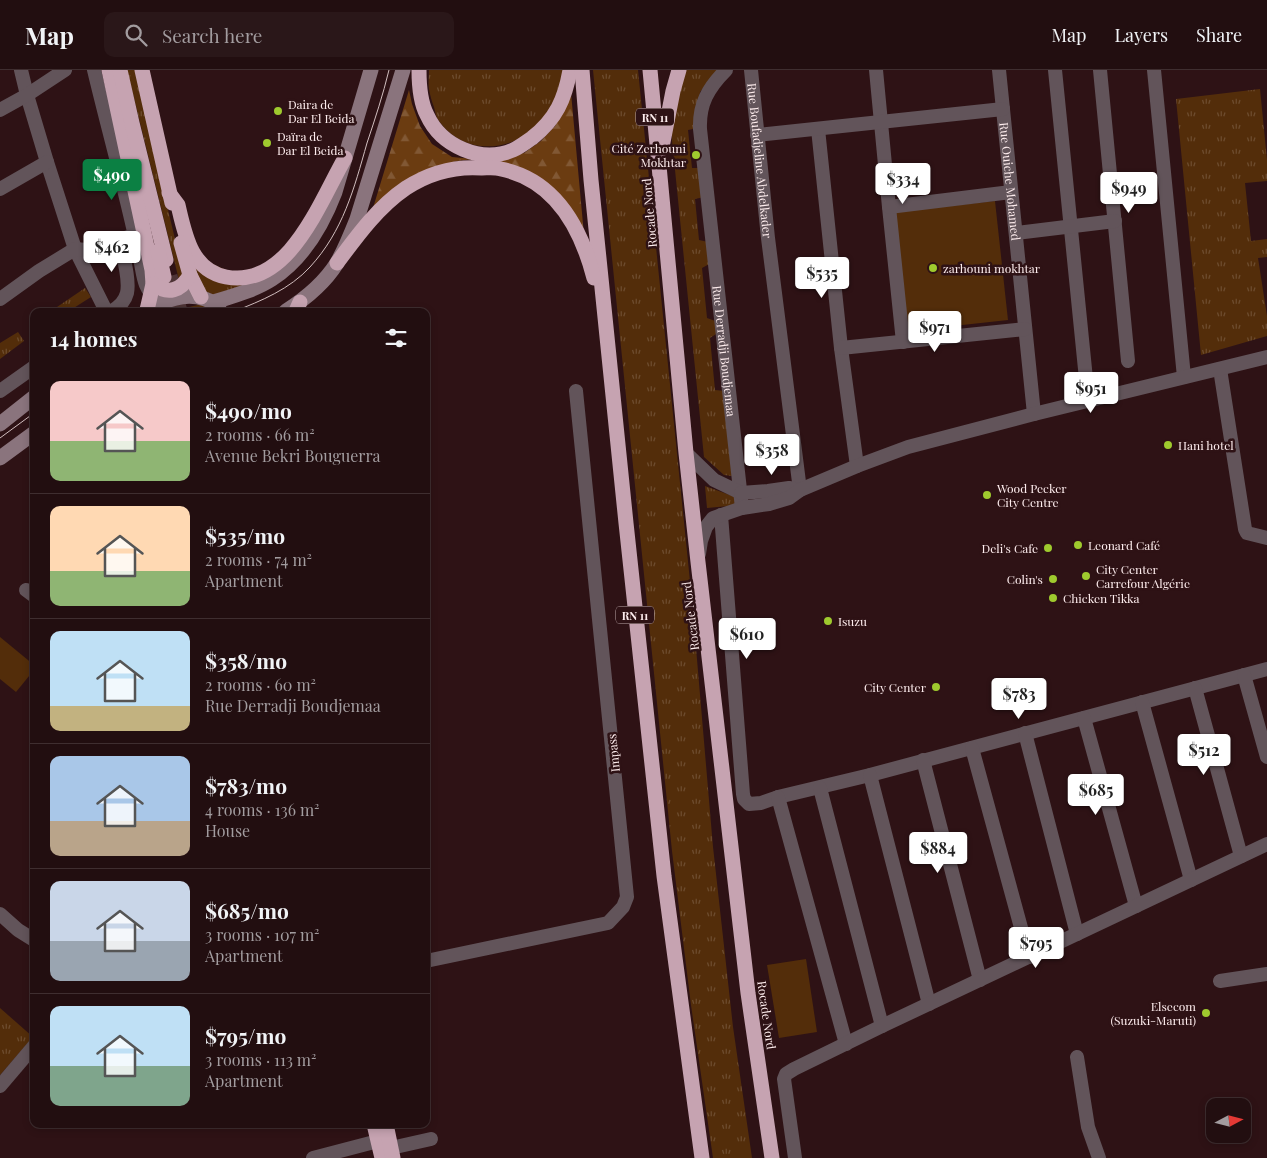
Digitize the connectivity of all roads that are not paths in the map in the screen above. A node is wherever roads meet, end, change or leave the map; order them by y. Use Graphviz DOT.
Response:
graph roads {
  1 [pos="21,70"];
  2 [pos="65,70"];
  3 [pos="94,70"];
  4 [pos="110,70"];
  5 [pos="120,70"];
  6 [pos="142,70"];
  7 [pos="371,70"];
  8 [pos="403,70"];
  9 [pos="419,70"];
  10 [pos="570,70"];
  11 [pos="582,70"];
  12 [pos="650,70"];
  13 [pos="679,70"];
  14 [pos="726,70"];
  15 [pos="751,70"];
  16 [pos="876,70"];
  17 [pos="999,70"];
  18 [pos="1056,70"];
  19 [pos="1100,70"];
  20 [pos="1154,70"];
  21 [pos="27,95"];
  22 [pos="1003,109"];
  23 [pos="0,110"];
  24 [pos="882,122"];
  25 [pos="818,129"];
  26 [pos="756,135"];
  27 [pos="345,158"];
  28 [pos="47,162"];
  29 [pos="659,163"];
  30 [pos="0,189"];
  31 [pos="1011,192"];
  32 [pos="169,193"];
  33 [pos="889,207"];
  34 [pos="1115,221"];
  35 [pos="1071,226"];
  36 [pos="1016,233"];
  37 [pos="135,235"];
  38 [pos="119,240"];
  39 [pos="75,249"];
  40 [pos="337,263"];
  41 [pos="190,275"];
  42 [pos="160,283"];
  43 [pos="0,299"];
  44 [pos="167,300"];
  45 [pos="212,303"];
  46 [pos="298,306"];
  47 [pos="104,308"];
  48 [pos="116,308"];
  49 [pos="148,308"];
  50 [pos="152,308"];
  51 [pos="605,318"];
  52 [pos="1025,329"];
  53 [pos="903,342"];
  54 [pos="841,348"];
  55 [pos="1267,357"];
  56 [pos="1128,361"];
  57 [pos="1220,368"];
  58 [pos="30,370"];
  59 [pos="1184,377"];
  60 [pos="1086,379"];
  61 [pos="0,391"];
  62 [pos="576,391"];
  63 [pos="30,400"];
  64 [pos="1034,414"];
  65 [pos="0,424"];
  66 [pos="30,436"];
  67 [pos="686,453"];
  68 [pos="0,458"];
  69 [pos="857,466"];
  70 [pos="800,490"];
  71 [pos="742,500"];
  72 [pos="721,515"];
  73 [pos="1267,538"];
  74 [pos="698,562"];
  75 [pos="1267,669"];
  76 [pos="1244,675"];
  77 [pos="1195,688"];
  78 [pos="1142,702"];
  79 [pos="1084,718"];
  80 [pos="1025,733"];
  81 [pos="972,748"];
  82 [pos="1267,757"];
  83 [pos="923,760"];
  84 [pos="870,775"];
  85 [pos="820,788"];
  86 [pos="778,798"];
  87 [pos="1267,844"];
  88 [pos="1241,856"];
  89 [pos="1191,880"];
  90 [pos="1136,906"];
  91 [pos="0,914"];
  92 [pos="1077,934"];
  93 [pos="30,938"];
  94 [pos="1029,957"];
  95 [pos="430,960"];
  96 [pos="1267,974"];
  97 [pos="980,980"];
  98 [pos="1220,981"];
  99 [pos="929,1004"];
  100 [pos="882,1026"];
  101 [pos="846,1044"];
  102 [pos="30,1051"];
  103 [pos="1077,1057"];
  104 [pos="0,1086"];
  105 [pos="767,1124"];
  106 [pos="376,1128"];
  107 [pos="386,1128"];
  108 [pos="431,1139"];
  109 [pos="386,1151"];
  110 [pos="314,1158"];
  111 [pos="702,1158"];
  112 [pos="772,1158"];
  113 [pos="780,1158"];
  114 [pos="795,1158"];
  115 [pos="1099,1158"];
  1 -- 21 [label="street"];
  2 -- 21 [label="street"];
  3 -- 37 [label="street"];
  4 -- 42 [label="highway"];
  5 -- 42 [label="highway"];
  6 -- 32 [label="highway"];
  7 -- 27 [label="main road"];
  8 -- 40 [label="main road"];
  9 -- 10 [label="highway"];
  11 -- 51 [label="highway, RN 11"];
  12 -- 29 [label="highway, Rocade Nord / RN 11"];
  13 -- 29 [label="highway"];
  14 -- 71 [label="street, Rue Derradji Boudjemaa"];
  15 -- 26 [label="street, Rue Boufadjeline Abdelkader"];
  16 -- 24 [label="street"];
  17 -- 22 [label="street, Rue Ouiche Mohamed"];
  18 -- 35 [label="street"];
  19 -- 34 [label="street"];
  20 -- 59 [label="street"];
  21 -- 23 [label="street"];
  21 -- 28 [label="street"];
  22 -- 24 [label="street"];
  22 -- 31 [label="street, Rue Ouiche Mohamed"];
  24 -- 25 [label="street"];
  24 -- 33 [label="street"];
  25 -- 26 [label="street"];
  25 -- 54 [label="street"];
  26 -- 70 [label="street, Rue Boufadjeline Abdelkader"];
  27 -- 32 [label="highway"];
  27 -- 45 [label="main road"];
  28 -- 30 [label="street"];
  28 -- 39 [label="street"];
  29 -- 67 [label="highway, Rocade Nord / RN 11"];
  31 -- 33 [label="street"];
  31 -- 36 [label="street, Rue Ouiche Mohamed"];
  32 -- 41 [label="highway"];
  33 -- 53 [label="street"];
  34 -- 35 [label="street"];
  34 -- 56 [label="street"];
  35 -- 36 [label="street"];
  35 -- 60 [label="street"];
  36 -- 52 [label="street, Rue Ouiche Mohamed"];
  37 -- 38 [label="street"];
  37 -- 42 [label="street"];
  38 -- 39 [label="street"];
  38 -- 48 [label="street"];
  39 -- 43 [label="street"];
  39 -- 47 [label="street"];
  40 -- 46 [label="main road"];
  40 -- 51 [label="highway"];
  41 -- 42 [label="highway"];
  41 -- 45 [label="highway"];
  42 -- 44 [label="street"];
  42 -- 49 [label="highway"];
  44 -- 45 [label="main road"];
  44 -- 50 [label="main road"];
  51 -- 111 [label="highway, RN 11"];
  52 -- 53 [label="street"];
  52 -- 64 [label="street, Rue Ouiche Mohamed"];
  53 -- 54 [label="street"];
  54 -- 69 [label="street"];
  55 -- 57 [label="street"];
  57 -- 59 [label="street"];
  57 -- 73 [label="street"];
  58 -- 61 [label="street"];
  59 -- 64 [label="street"];
  62 -- 95 [label="street, Impass"];
  63 -- 65 [label="main road"];
  64 -- 69 [label="street"];
  66 -- 68 [label="main road"];
  67 -- 71 [label="street"];
  67 -- 74 [label="highway, Rocade Nord / RN 11"];
  69 -- 70 [label="street"];
  70 -- 71 [label="street"];
  71 -- 72 [label="street"];
  72 -- 74 [label="street"];
  72 -- 86 [label="street"];
  74 -- 105 [label="highway, Rocade Nord / RN 11"];
  75 -- 76 [label="street"];
  76 -- 77 [label="street"];
  76 -- 82 [label="street"];
  77 -- 78 [label="street"];
  77 -- 88 [label="street"];
  78 -- 79 [label="street"];
  78 -- 89 [label="street"];
  79 -- 80 [label="street"];
  79 -- 90 [label="street"];
  80 -- 81 [label="street"];
  80 -- 92 [label="street"];
  81 -- 83 [label="street"];
  81 -- 94 [label="street"];
  83 -- 84 [label="street"];
  83 -- 97 [label="street"];
  84 -- 85 [label="street"];
  84 -- 99 [label="street"];
  85 -- 86 [label="street"];
  85 -- 100 [label="street"];
  86 -- 101 [label="street"];
  87 -- 88 [label="street"];
  88 -- 89 [label="street"];
  89 -- 90 [label="street"];
  90 -- 92 [label="street"];
  91 -- 93 [label="street"];
  92 -- 94 [label="street"];
  94 -- 97 [label="street"];
  96 -- 98 [label="street"];
  97 -- 99 [label="street"];
  99 -- 100 [label="street"];
  100 -- 101 [label="street"];
  101 -- 114 [label="street"];
  102 -- 104 [label="street"];
  103 -- 115 [label="street"];
  105 -- 112 [label="highway, Rocade Nord / RN 11"];
  105 -- 113 [label="highway"];
  106 -- 109 [label="highway"];
  107 -- 109 [label="highway"];
  108 -- 109 [label="street"];
  109 -- 110 [label="street"];
}
